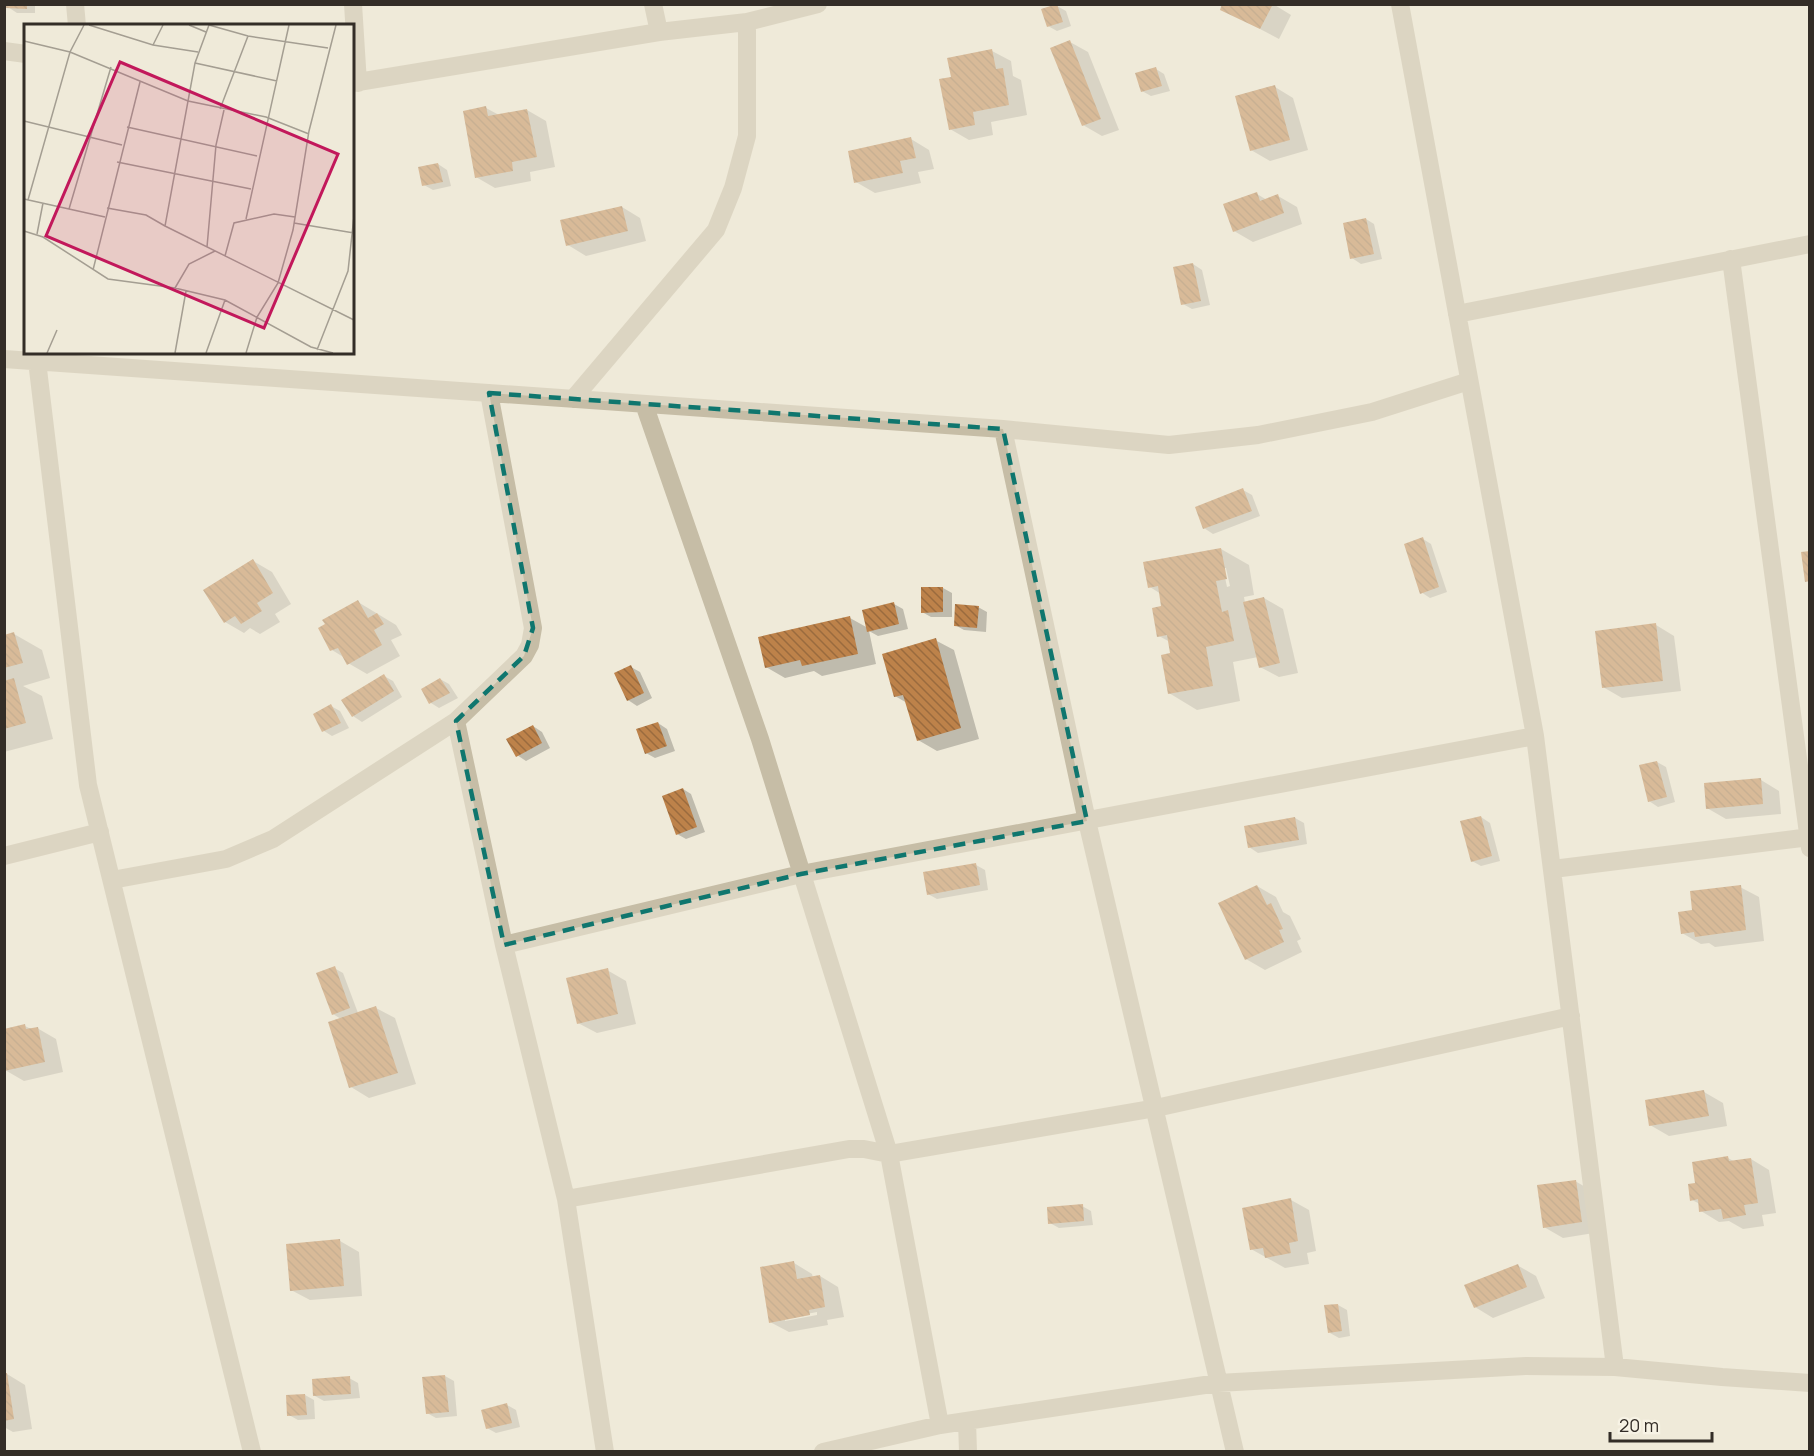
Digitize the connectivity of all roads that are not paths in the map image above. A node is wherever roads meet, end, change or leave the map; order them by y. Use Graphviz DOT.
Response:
graph roads {
  1 [pos="75,4"];
  2 [pos="353,4"];
  3 [pos="653,4"];
  4 [pos="818,4"];
  5 [pos="1400,4"];
  6 [pos="747,22"];
  7 [pos="77,24"];
  8 [pos="354,24"];
  9 [pos="659,32"];
  10 [pos="354,44"];
  11 [pos="4,51"];
  12 [pos="24,54"];
  13 [pos="355,83"];
  14 [pos="1809,244"];
  15 [pos="1731,259"];
  16 [pos="1457,314"];
  17 [pos="38,357"];
  18 [pos="4,359"];
  19 [pos="1469,381"];
  20 [pos="489,393"];
  21 [pos="573,399"];
  22 [pos="644,404"];
  23 [pos="1003,429"];
  24 [pos="456,721"];
  25 [pos="1535,736"];
  26 [pos="1087,821"];
  27 [pos="100,832"];
  28 [pos="1809,841"];
  29 [pos="4,856"];
  30 [pos="1552,869"];
  31 [pos="801,874"];
  32 [pos="112,880"];
  33 [pos="504,945"];
  34 [pos="1571,1016"];
  35 [pos="1156,1108"];
  36 [pos="889,1154"];
  37 [pos="566,1199"];
  38 [pos="1615,1367"];
  39 [pos="1218,1383"];
  40 [pos="1809,1383"];
  41 [pos="967,1421"];
  42 [pos="940,1425"];
  43 [pos="252,1452"];
  44 [pos="605,1452"];
  45 [pos="823,1452"];
  46 [pos="968,1452"];
  47 [pos="1235,1452"];
  1 -- 7 [label="street"];
  2 -- 8 [label="street"];
  3 -- 9 [label="street"];
  4 -- 6 [label="street"];
  5 -- 16 [label="street"];
  6 -- 9 [label="street"];
  6 -- 21 [label="street"];
  9 -- 13 [label="street"];
  10 -- 13 [label="street"];
  11 -- 12 [label="street"];
  14 -- 15 [label="street"];
  15 -- 16 [label="street"];
  15 -- 28 [label="street"];
  16 -- 19 [label="street"];
  17 -- 18 [label="street"];
  17 -- 20 [label="street"];
  17 -- 27 [label="street"];
  19 -- 23 [label="street"];
  19 -- 25 [label="street"];
  20 -- 21 [label="street"];
  20 -- 24 [label="street"];
  21 -- 22 [label="street"];
  22 -- 23 [label="street"];
  22 -- 31 [label="street"];
  23 -- 26 [label="street"];
  24 -- 32 [label="street"];
  24 -- 33 [label="street"];
  25 -- 26 [label="street"];
  25 -- 30 [label="street"];
  26 -- 31 [label="street"];
  26 -- 35 [label="street"];
  27 -- 29 [label="street"];
  27 -- 32 [label="street"];
  28 -- 30 [label="street"];
  30 -- 34 [label="street"];
  31 -- 33 [label="street"];
  31 -- 36 [label="street"];
  32 -- 43 [label="street"];
  33 -- 37 [label="street"];
  34 -- 35 [label="street"];
  34 -- 38 [label="street"];
  35 -- 36 [label="street"];
  35 -- 39 [label="street"];
  36 -- 37 [label="street"];
  36 -- 42 [label="street"];
  37 -- 44 [label="street"];
  38 -- 39 [label="street"];
  38 -- 40 [label="street"];
  39 -- 41 [label="street"];
  39 -- 47 [label="street"];
  41 -- 42 [label="street"];
  41 -- 46 [label="street"];
  42 -- 45 [label="street"];
}
